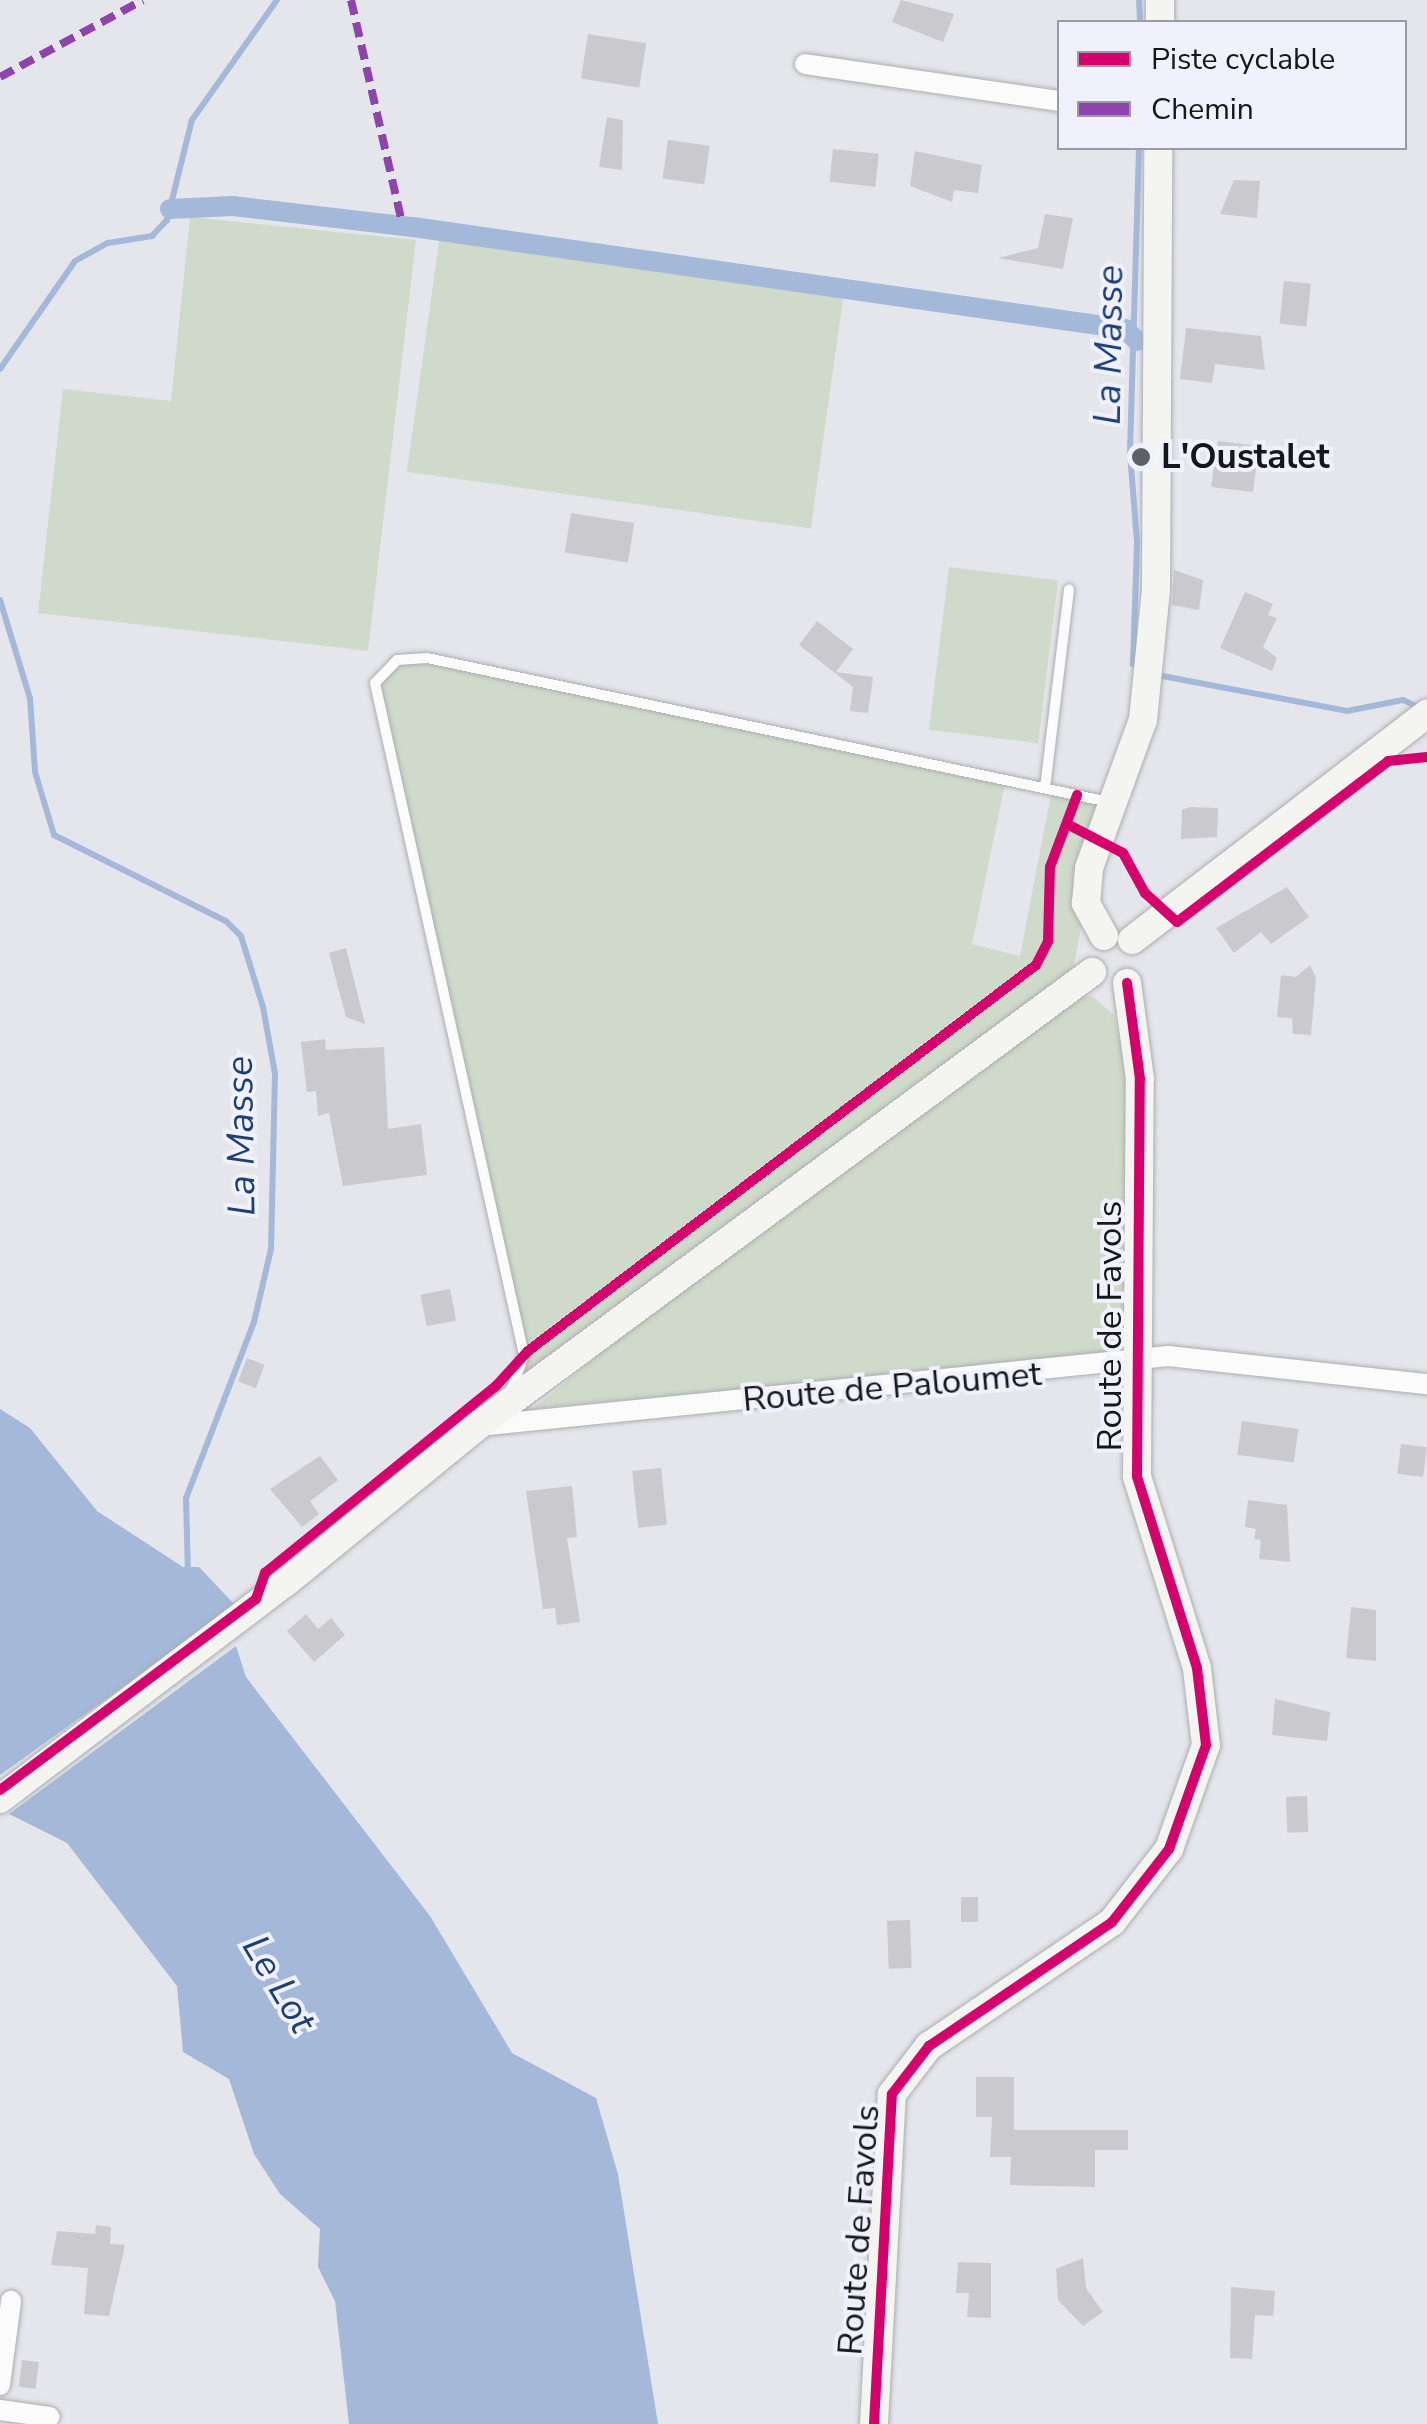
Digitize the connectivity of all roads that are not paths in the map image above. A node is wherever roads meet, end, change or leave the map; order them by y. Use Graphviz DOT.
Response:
graph roads {
  1 [pos="805,64"];
  2 [pos="1057,101"];
  3 [pos="1158,150"];
  4 [pos="1069,590"];
  5 [pos="1427,714"];
  6 [pos="1044,788"];
  7 [pos="1116,804"];
  8 [pos="1104,936"];
  9 [pos="1132,940"];
  10 [pos="1092,972"];
  11 [pos="1127,984"];
  12 [pos="1136,1363"];
  13 [pos="1427,1384"];
  14 [pos="510,1402"];
  15 [pos="476,1426"];
  16 [pos="0,1799"];
  17 [pos="12,2301"];
  18 [pos="0,2386"];
  19 [pos="0,2410"];
  20 [pos="50,2417"];
  21 [pos="874,2424"];
  1 -- 2 [label="street"];
  3 -- 7 [label="street"];
  4 -- 6 [label="lane"];
  5 -- 9 [label="street"];
  6 -- 7 [label="lane"];
  6 -- 14 [label="lane"];
  7 -- 8 [label="street"];
  8 -- 9 [label="street"];
  8 -- 10 [label="street"];
  9 -- 11 [label="street"];
  10 -- 11 [label="street"];
  10 -- 14 [label="street"];
  11 -- 12 [label="street, Route de Favols"];
  12 -- 13 [label="street, Route de Paloumet"];
  12 -- 15 [label="street, Route de Paloumet"];
  12 -- 21 [label="street, Route de Favols"];
  14 -- 15 [label="street"];
  15 -- 16 [label="street"];
  17 -- 18 [label="street"];
  19 -- 20 [label="street"];
}
